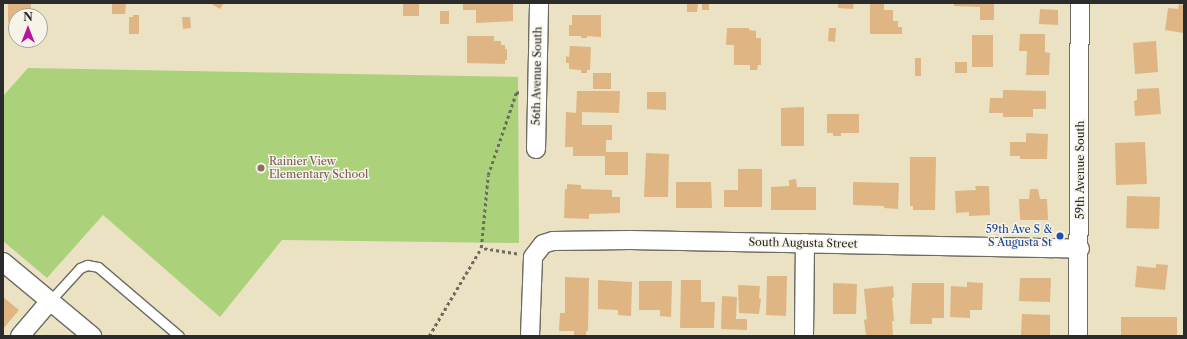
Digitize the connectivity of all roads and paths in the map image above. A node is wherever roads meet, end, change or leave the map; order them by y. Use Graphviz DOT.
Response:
graph roads {
  1 [pos="539,3"];
  2 [pos="1080,3"];
  3 [pos="537,92"];
  4 [pos="536,149"];
  5 [pos="805,243"];
  6 [pos="480,248"];
  7 [pos="1080,249"];
  8 [pos="533,257"];
  9 [pos="3,262"];
  10 [pos="49,302"];
  11 [pos="20,336"];
  12 [pos="92,336"];
  13 [pos="180,336"];
  14 [pos="430,336"];
  15 [pos="530,336"];
  16 [pos="804,336"];
  17 [pos="1078,336"];
  1 -- 3 [label="street, 56th Avenue South"];
  2 -- 7 [label="street, 59th Avenue South"];
  3 -- 4 [label="street, 56th Avenue South"];
  3 -- 6 [label="path"];
  5 -- 7 [label="street, South Augusta Street"];
  5 -- 8 [label="street, South Augusta Street"];
  5 -- 16 [label="street"];
  6 -- 8 [label="path"];
  6 -- 14 [label="path"];
  7 -- 17 [label="street, 59th Avenue South"];
  8 -- 15 [label="street"];
  9 -- 10 [label="street"];
  10 -- 11 [label="street"];
  10 -- 12 [label="street"];
  10 -- 13 [label="lane"];
}
